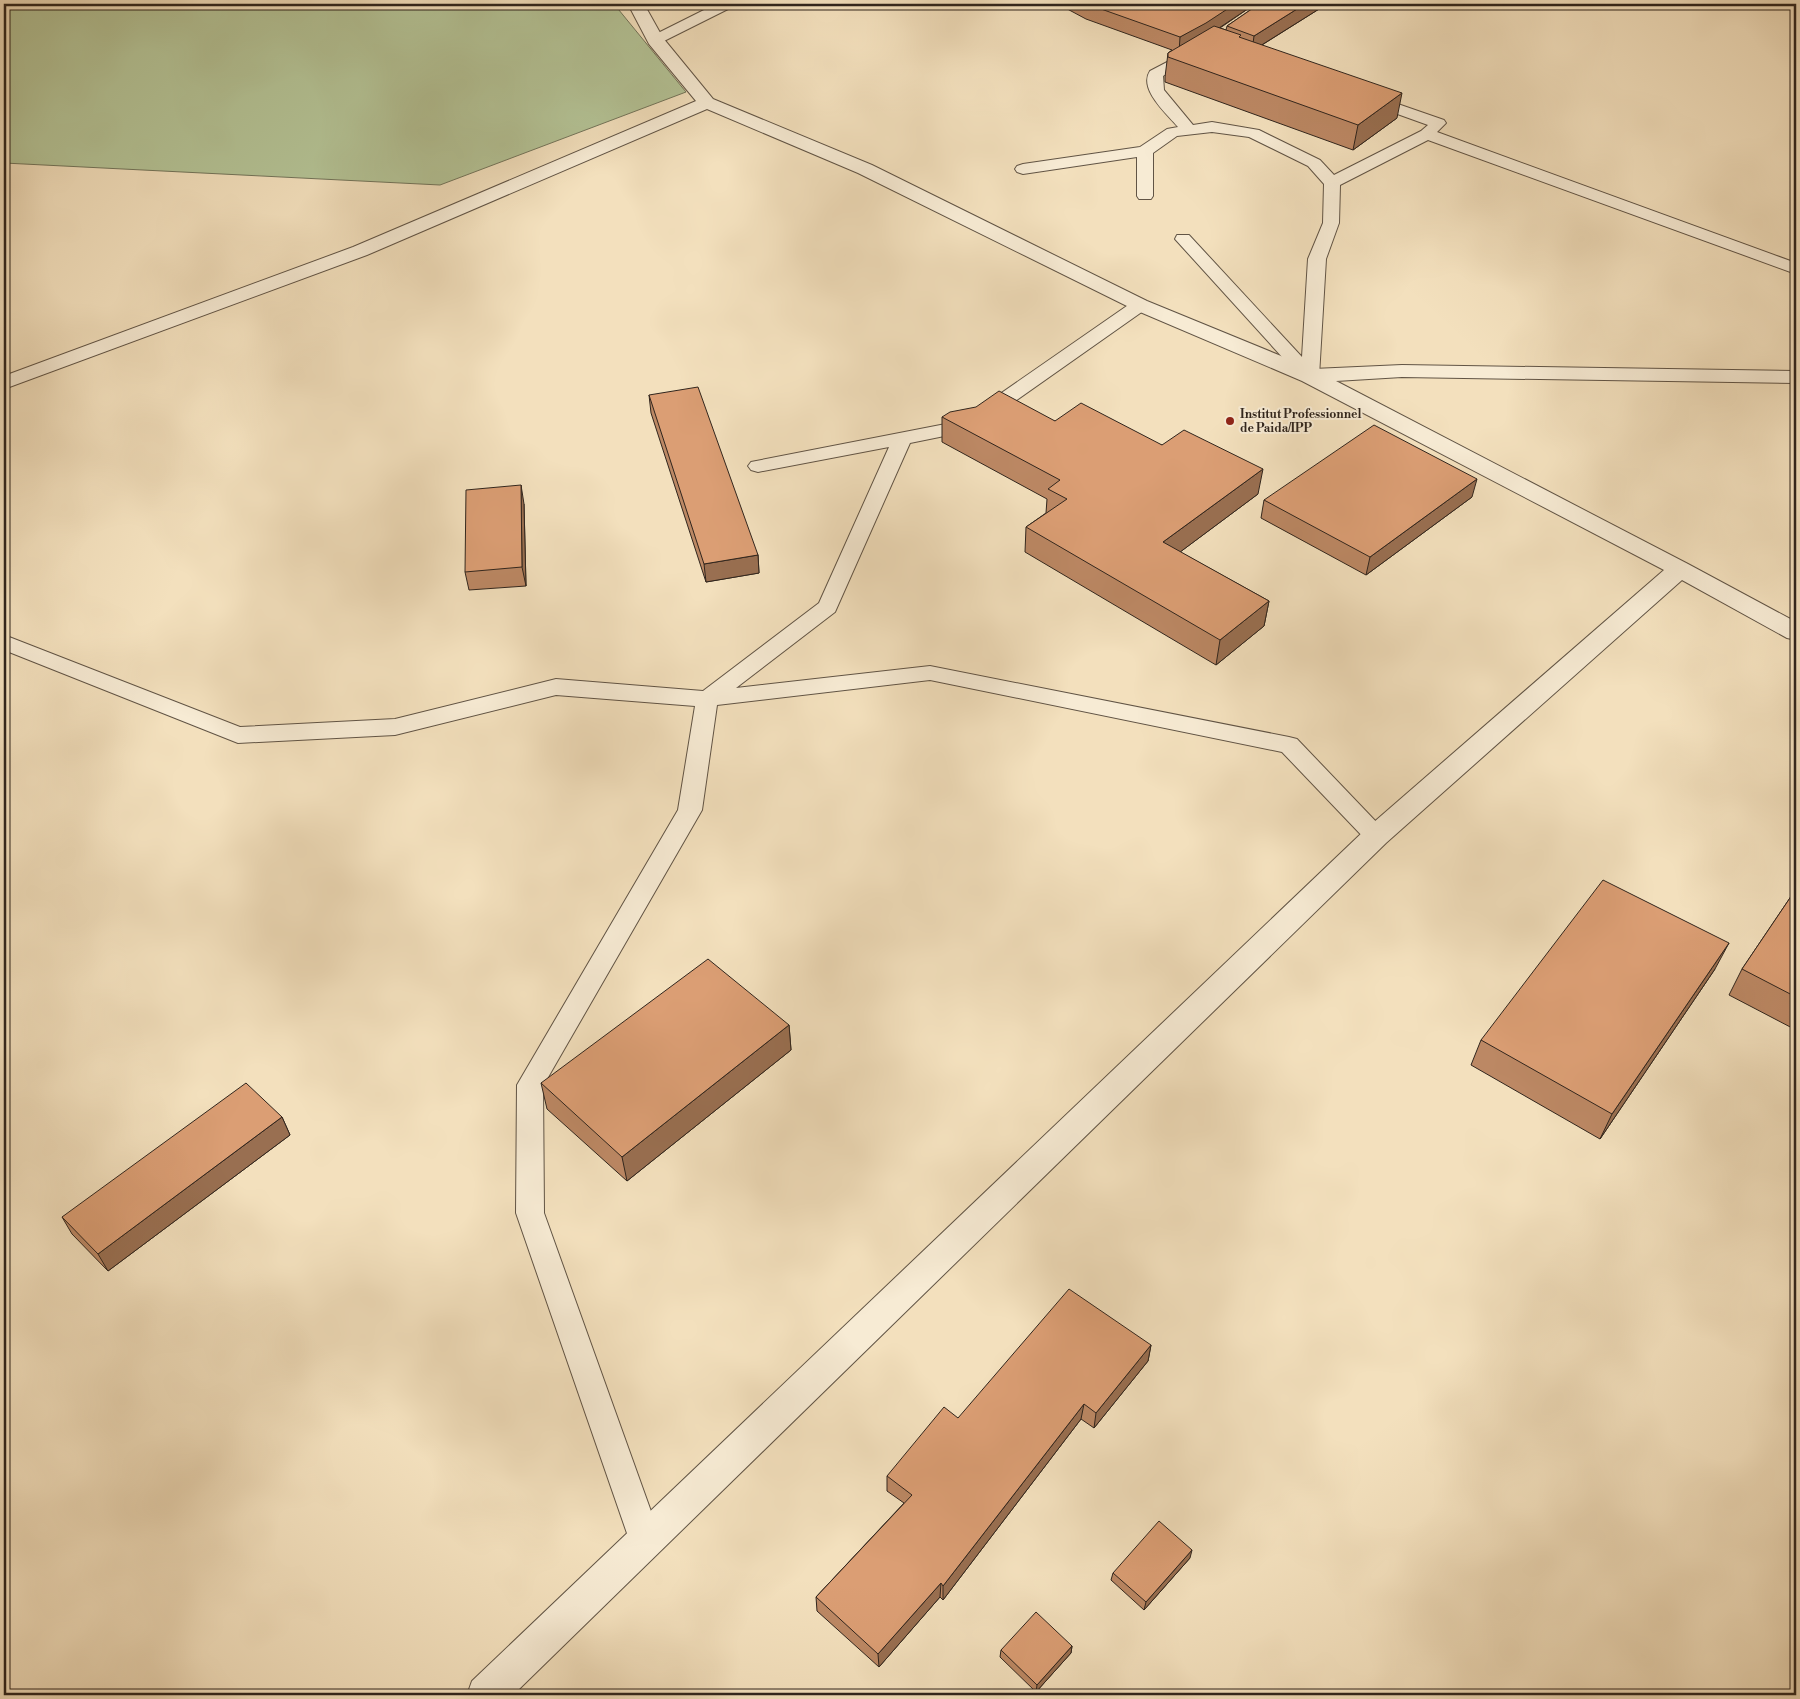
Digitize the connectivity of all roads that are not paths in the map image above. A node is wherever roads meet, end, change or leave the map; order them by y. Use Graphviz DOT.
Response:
graph roads {
  1 [pos="636,4"];
  2 [pos="727,4"];
  3 [pos="656,40"];
  4 [pos="1210,43"];
  5 [pos="1356,94"];
  6 [pos="707,103"];
  7 [pos="1189,130"];
  8 [pos="1427,134"];
  9 [pos="1145,151"];
  10 [pos="1023,169"];
  11 [pos="1332,183"];
  12 [pos="1145,196"];
  13 [pos="1183,240"];
  14 [pos="1796,269"];
  15 [pos="1140,305"];
  16 [pos="1310,376"];
  17 [pos="1796,377"];
  18 [pos="4,384"];
  19 [pos="902,438"];
  20 [pos="758,466"];
  21 [pos="1680,569"];
  22 [pos="1796,632"];
  23 [pos="4,642"];
  24 [pos="707,699"];
  25 [pos="1376,836"];
  26 [pos="646,1542"];
  27 [pos="486,1695"];
  1 -- 3 [label="street"];
  2 -- 3 [label="lane"];
  3 -- 6 [label="street"];
  4 -- 7 [label="lane"];
  5 -- 8 [label="lane"];
  6 -- 15 [label="street"];
  6 -- 18 [label="street"];
  7 -- 9 [label="lane"];
  7 -- 11 [label="lane"];
  8 -- 11 [label="lane"];
  8 -- 14 [label="lane"];
  9 -- 10 [label="lane"];
  9 -- 12 [label="lane"];
  11 -- 16 [label="lane"];
  13 -- 16 [label="lane"];
  15 -- 16 [label="street"];
  15 -- 19 [label="lane"];
  16 -- 17 [label="street"];
  16 -- 21 [label="street"];
  19 -- 20 [label="lane"];
  19 -- 24 [label="lane"];
  21 -- 22 [label="street"];
  21 -- 25 [label="street"];
  23 -- 24 [label="lane"];
  24 -- 25 [label="lane"];
  24 -- 26 [label="lane"];
  25 -- 26 [label="street"];
  26 -- 27 [label="street"];
}
